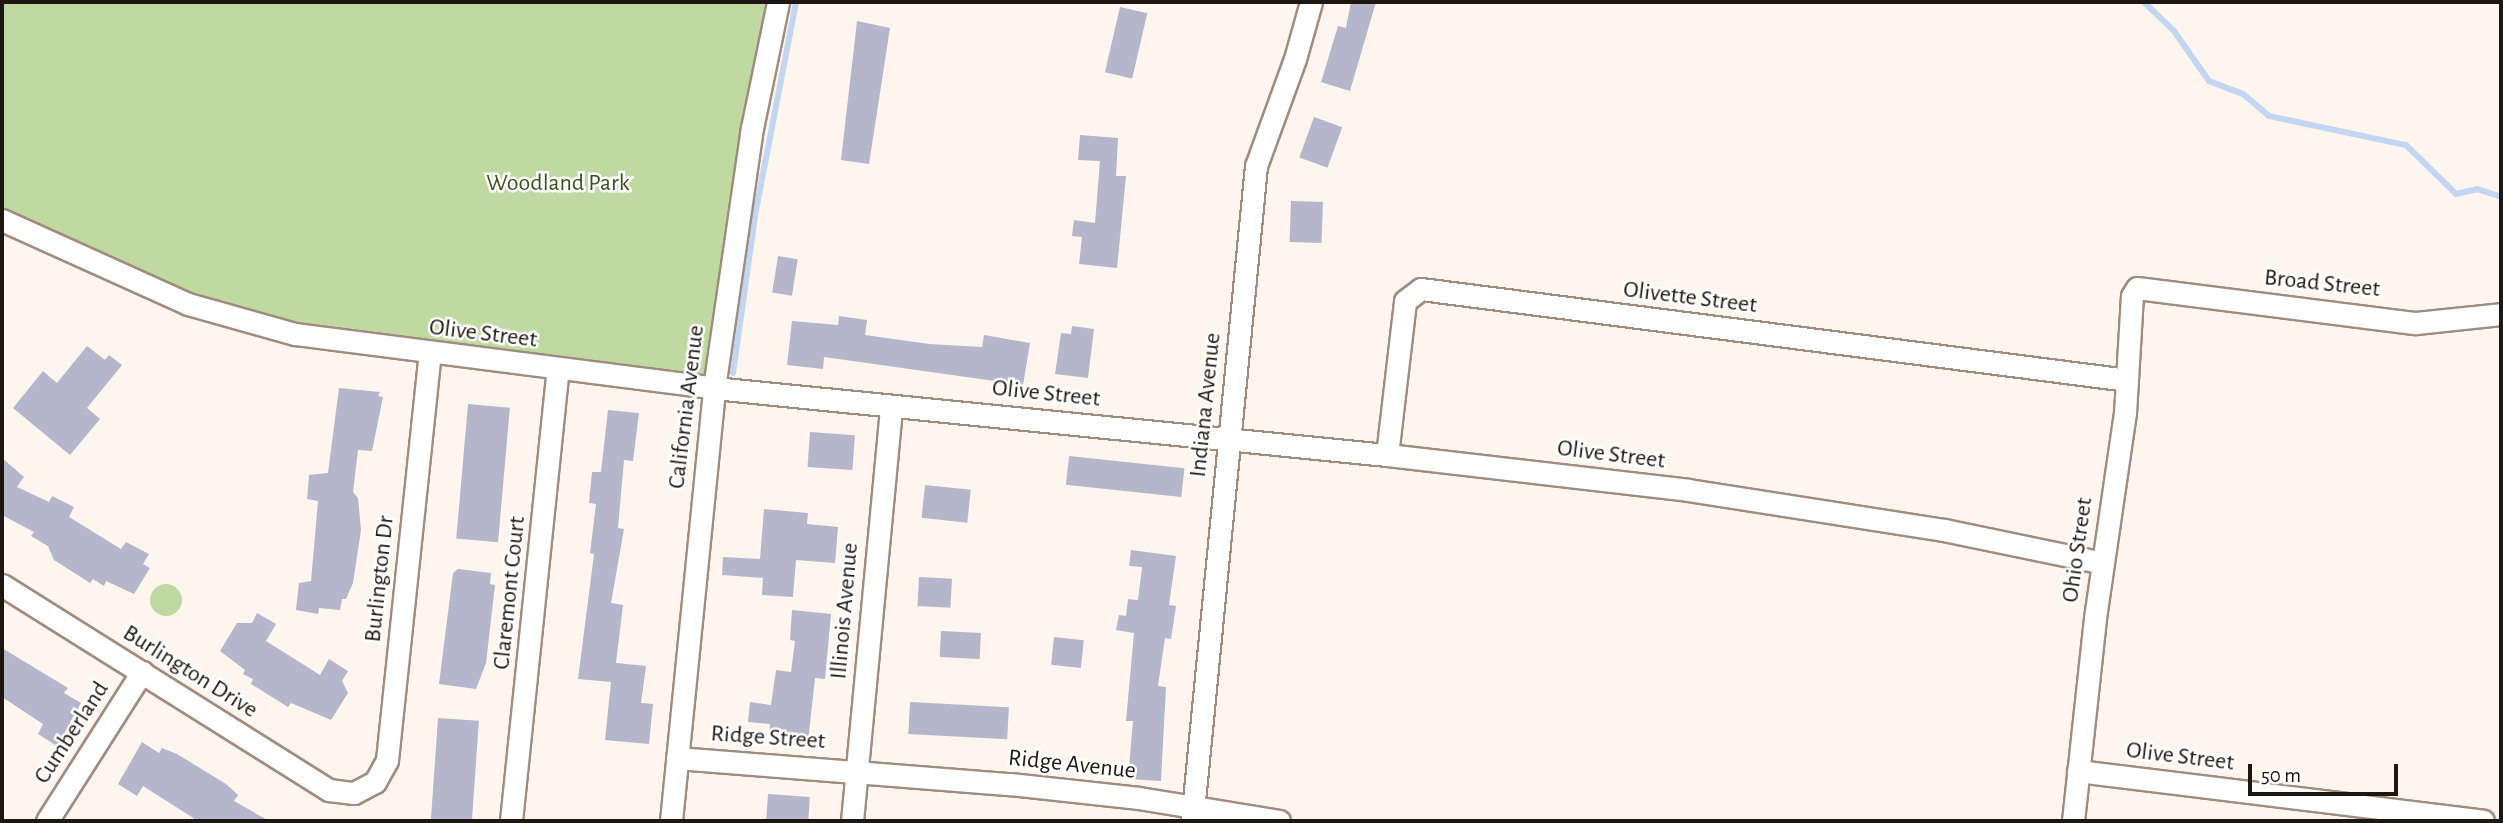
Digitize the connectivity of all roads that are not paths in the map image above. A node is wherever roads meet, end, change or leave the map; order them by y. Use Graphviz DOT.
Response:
graph roads {
  1 [pos="778,2"];
  2 [pos="1311,2"];
  3 [pos="2,220"];
  4 [pos="2137,288"];
  5 [pos="2501,314"];
  6 [pos="430,354"];
  7 [pos="558,369"];
  8 [pos="2127,380"];
  9 [pos="714,388"];
  10 [pos="891,406"];
  11 [pos="1228,438"];
  12 [pos="1387,455"];
  13 [pos="2103,563"];
  14 [pos="2,585"];
  15 [pos="142,672"];
  16 [pos="677,758"];
  17 [pos="857,770"];
  18 [pos="2078,771"];
  19 [pos="354,793"];
  20 [pos="1193,815"];
  21 [pos="47,821"];
  22 [pos="512,821"];
  23 [pos="671,821"];
  24 [pos="852,821"];
  25 [pos="1279,821"];
  26 [pos="2073,821"];
  27 [pos="2483,821"];
  1 -- 9 [label="street, California Avenue"];
  2 -- 11 [label="street, Indiana Avenue"];
  3 -- 6 [label="street, Olive Street"];
  4 -- 5 [label="street, Broad Street"];
  4 -- 8 [label="street, Ohio Street"];
  6 -- 7 [label="street, Olive Street"];
  6 -- 19 [label="street, Burlington Dr"];
  7 -- 9 [label="street, Olive Street"];
  7 -- 22 [label="street, Claremont Court"];
  8 -- 12 [label="street, Olivette Street"];
  8 -- 13 [label="street, Ohio Street"];
  9 -- 10 [label="street, Olive Street"];
  9 -- 16 [label="street, California Avenue"];
  10 -- 11 [label="street, Olive Street"];
  10 -- 17 [label="street, Illinois Avenue"];
  11 -- 12 [label="street, Olive Street"];
  11 -- 20 [label="street, Indiana Avenue"];
  12 -- 13 [label="street, Olive Street"];
  13 -- 18 [label="street, Ohio Street"];
  14 -- 15 [label="street, Burlington Drive"];
  15 -- 19 [label="street, Burlington Drive"];
  15 -- 21 [label="street, Cumberland"];
  16 -- 17 [label="street, Ridge Street"];
  16 -- 23 [label="street, California Avenue"];
  17 -- 20 [label="street, Ridge Avenue"];
  17 -- 24 [label="street, Illinois Avenue"];
  18 -- 26 [label="street, Ohio Street"];
  18 -- 27 [label="street, Olive Street"];
  20 -- 25 [label="street, Ridge Avenue"];
}
